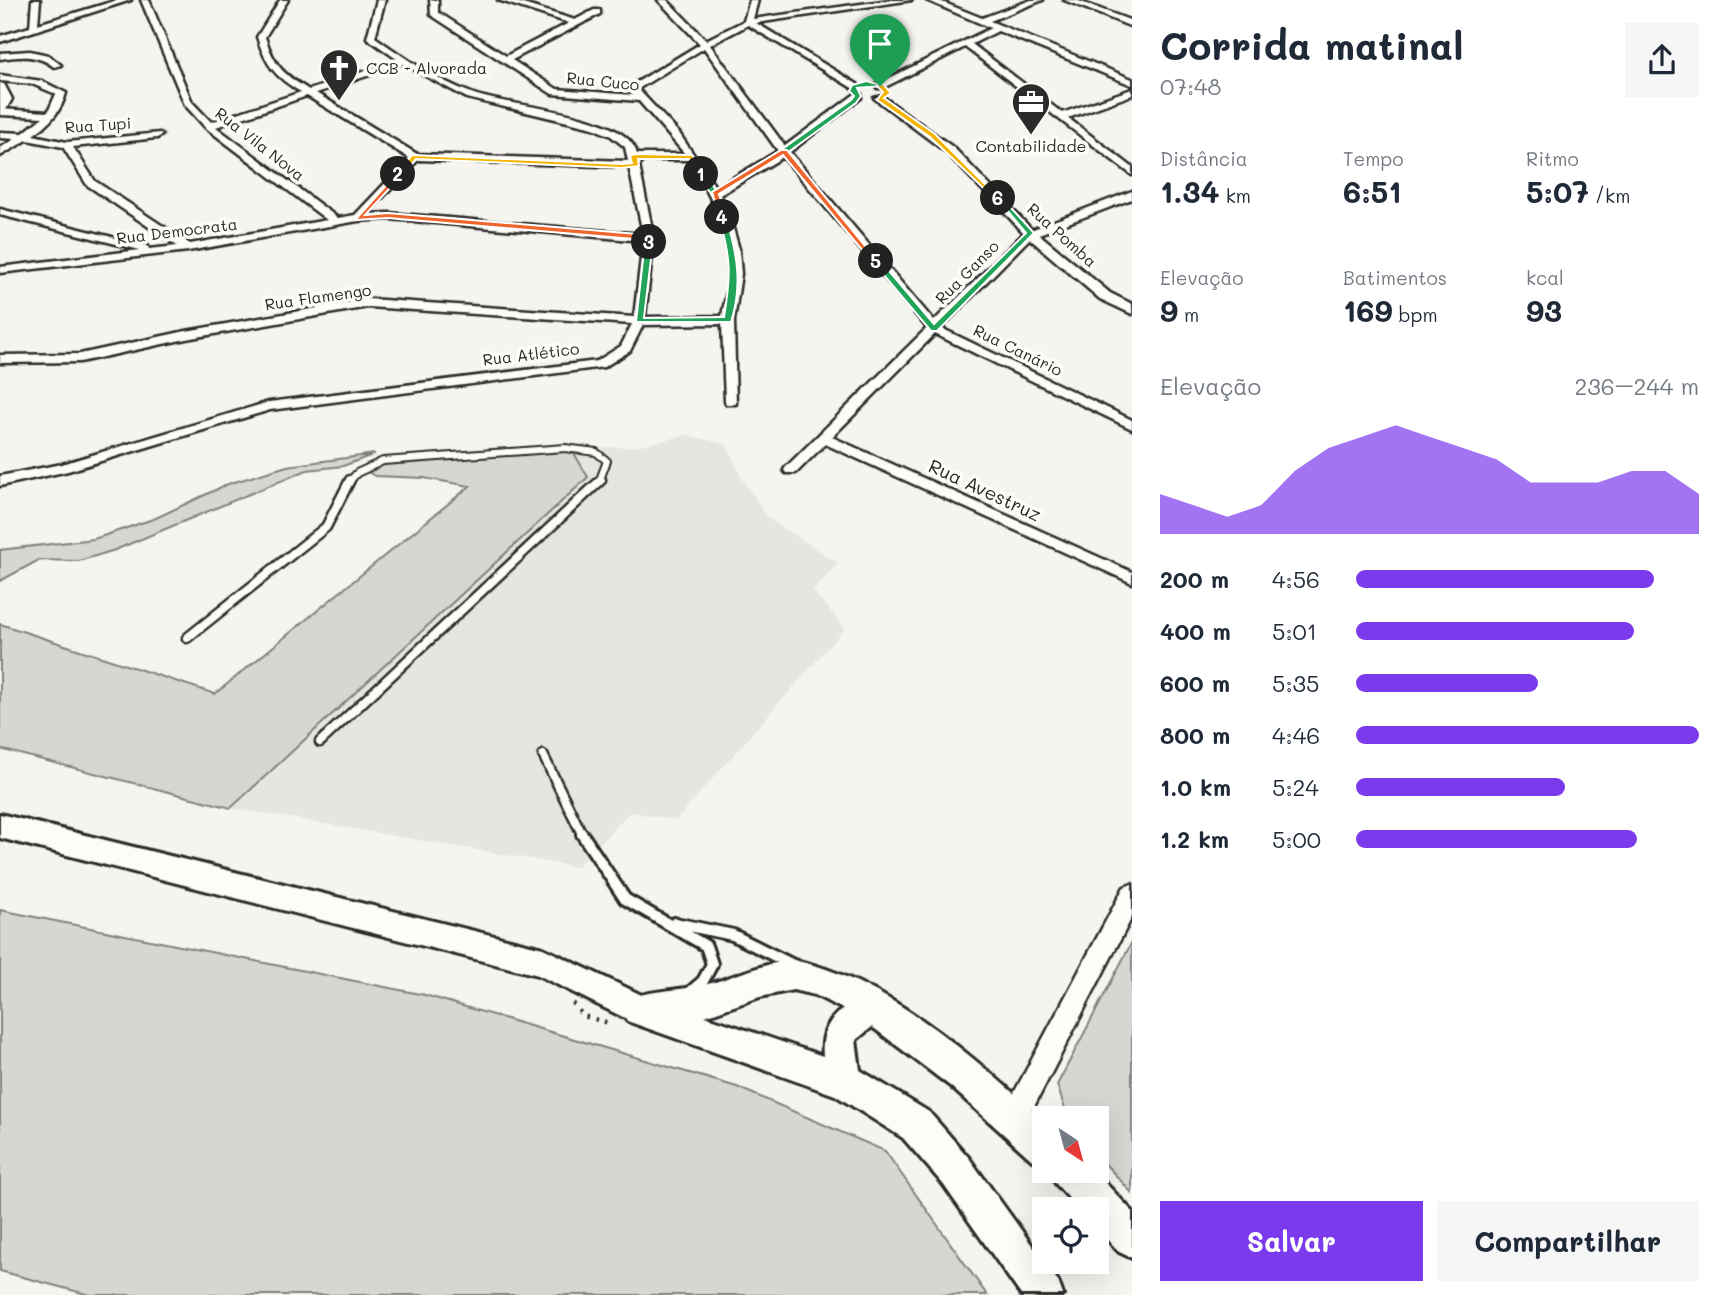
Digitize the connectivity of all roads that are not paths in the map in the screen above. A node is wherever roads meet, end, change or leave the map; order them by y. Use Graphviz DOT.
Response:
graph roads {
  1 [pos="36,0"];
  2 [pos="127,0"];
  3 [pos="145,0"];
  4 [pos="284,0"];
  5 [pos="381,0"];
  6 [pos="435,0"];
  7 [pos="502,0"];
  8 [pos="662,0"];
  9 [pos="754,0"];
  10 [pos="908,0"];
  11 [pos="930,0"];
  12 [pos="1039,0"];
  13 [pos="1068,0"];
  14 [pos="597,12"];
  15 [pos="983,21"];
  16 [pos="748,22"];
  17 [pos="576,23"];
  18 [pos="1132,24"];
  19 [pos="999,27"];
  20 [pos="34,28"];
  21 [pos="0,38"];
  22 [pos="705,44"];
  23 [pos="968,45"];
  24 [pos="0,49"];
  25 [pos="0,56"];
  26 [pos="506,60"];
  27 [pos="404,61"];
  28 [pos="57,65"];
  29 [pos="0,78"];
  30 [pos="1132,82"];
  31 [pos="872,84"];
  32 [pos="0,87"];
  33 [pos="856,91"];
  34 [pos="1132,92"];
  35 [pos="308,95"];
  36 [pos="879,98"];
  37 [pos="642,99"];
  38 [pos="0,111"];
  39 [pos="51,115"];
  40 [pos="1064,116"];
  41 [pos="209,126"];
  42 [pos="0,135"];
  43 [pos="157,135"];
  44 [pos="24,136"];
  45 [pos="67,145"];
  46 [pos="784,152"];
  47 [pos="0,153"];
  48 [pos="415,157"];
  49 [pos="692,157"];
  50 [pos="635,160"];
  51 [pos="1132,172"];
  52 [pos="715,193"];
  53 [pos="1132,195"];
  54 [pos="0,212"];
  55 [pos="358,218"];
  56 [pos="338,223"];
  57 [pos="1030,233"];
  58 [pos="649,238"];
  59 [pos="188,248"];
  60 [pos="154,250"];
  61 [pos="0,270"];
  62 [pos="1132,310"];
  63 [pos="727,320"];
  64 [pos="639,321"];
  65 [pos="934,329"];
  66 [pos="0,359"];
  67 [pos="732,401"];
  68 [pos="1132,425"];
  69 [pos="822,437"];
  70 [pos="791,470"];
  71 [pos="0,481"];
  72 [pos="1132,578"];
  73 [pos="187,638"];
  74 [pos="320,742"];
  75 [pos="543,755"];
  76 [pos="0,826"];
  77 [pos="1132,894"];
  78 [pos="669,922"];
  79 [pos="827,982"];
  80 [pos="676,1004"];
  81 [pos="875,1009"];
  82 [pos="628,1018"];
  83 [pos="845,1080"];
  84 [pos="1015,1117"];
  85 [pos="1032,1134"];
  86 [pos="1080,1183"];
  87 [pos="1132,1239"];
  88 [pos="1044,1295"];
  1 -- 20 [label="street"];
  2 -- 20 [label="street"];
  3 -- 41 [label="street, Rua Vila Nova"];
  4 -- 35 [label="street"];
  5 -- 27 [label="street"];
  6 -- 26 [label="street, Rua Cuco"];
  7 -- 17 [label="street"];
  8 -- 22 [label="street, Rua Canário"];
  9 -- 16 [label="street"];
  10 -- 16 [label="street"];
  11 -- 15 [label="street"];
  12 -- 15 [label="street"];
  13 -- 18 [label="street"];
  14 -- 17 [label="street"];
  15 -- 19 [label="street"];
  16 -- 22 [label="street"];
  16 -- 33 [label="street"];
  17 -- 26 [label="street"];
  19 -- 23 [label="street"];
  19 -- 30 [label="street"];
  20 -- 21 [label="street"];
  20 -- 24 [label="street"];
  22 -- 37 [label="street"];
  22 -- 46 [label="street, Rua Canário"];
  23 -- 31 [label="street"];
  23 -- 40 [label="street"];
  25 -- 28 [label="street"];
  26 -- 37 [label="street, Rua Cuco"];
  27 -- 35 [label="street"];
  27 -- 50 [label="street"];
  29 -- 39 [label="street"];
  31 -- 33 [label="street"];
  31 -- 36 [label="street"];
  32 -- 38 [label="main road"];
  33 -- 36 [label="street"];
  33 -- 46 [label="street"];
  34 -- 40 [label="street"];
  35 -- 41 [label="street"];
  35 -- 48 [label="street"];
  36 -- 57 [label="street, Rua Pomba"];
  37 -- 49 [label="street, Rua Cuco"];
  38 -- 39 [label="street"];
  39 -- 44 [label="street"];
  40 -- 51 [label="street"];
  41 -- 56 [label="street, Rua Vila Nova"];
  42 -- 44 [label="street, Rua Tupi"];
  43 -- 45 [label="street, Rua Tupi"];
  44 -- 45 [label="street, Rua Tupi"];
  44 -- 47 [label="street"];
  45 -- 59 [label="street"];
  46 -- 52 [label="street"];
  46 -- 65 [label="street, Rua Canário"];
  48 -- 50 [label="street"];
  48 -- 55 [label="street"];
  49 -- 50 [label="street"];
  49 -- 52 [label="street, Rua Cuco"];
  50 -- 58 [label="street, Rua Atlético"];
  52 -- 63 [label="street, Rua Cuco"];
  53 -- 57 [label="street, Rua Ganso"];
  54 -- 60 [label="street"];
  55 -- 56 [label="street, Rua Democrata"];
  55 -- 58 [label="street, Rua Democrata"];
  56 -- 59 [label="street, Rua Democrata"];
  57 -- 62 [label="street, Rua Pomba"];
  57 -- 65 [label="street, Rua Ganso"];
  58 -- 64 [label="street, Rua Atlético"];
  59 -- 60 [label="street, Rua Democrata"];
  60 -- 61 [label="street, Rua Democrata"];
  63 -- 64 [label="street, Rua Flamengo"];
  63 -- 67 [label="street, Rua Cuco"];
  64 -- 66 [label="street, Rua Flamengo"];
  64 -- 71 [label="street, Rua Atlético"];
  65 -- 68 [label="street, Rua Canário"];
  65 -- 69 [label="street, Rua Ganso"];
  69 -- 70 [label="street, Rua Ganso"];
  69 -- 72 [label="street, Rua Avestruz"];
  73 -- 74 [label="lane"];
  75 -- 78 [label="lane"];
  76 -- 82 [label="main road"];
  77 -- 84 [label="street"];
  78 -- 79 [label="lane"];
  78 -- 80 [label="lane"];
  79 -- 80 [label="highway"];
  79 -- 81 [label="highway"];
  80 -- 82 [label="highway"];
  81 -- 83 [label="highway"];
  81 -- 84 [label="highway"];
  82 -- 83 [label="highway"];
  83 -- 88 [label="highway"];
  84 -- 85 [label="highway"];
  86 -- 87 [label="highway"];
}
